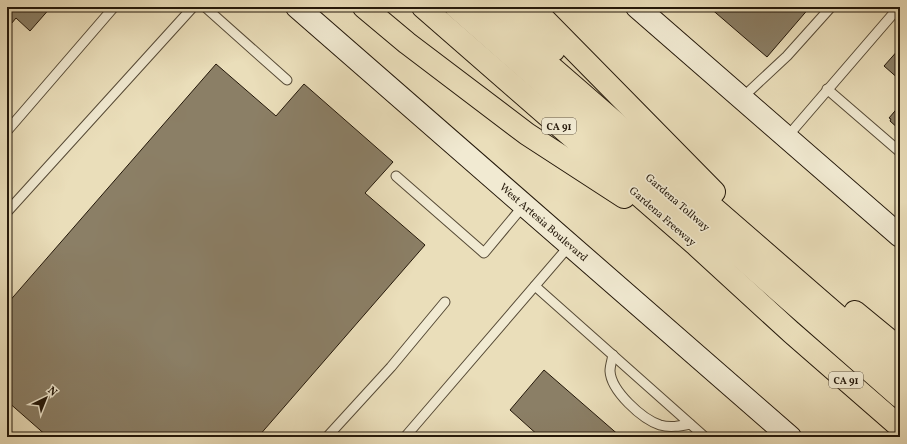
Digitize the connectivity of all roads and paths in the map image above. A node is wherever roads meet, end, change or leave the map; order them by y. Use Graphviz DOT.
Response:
graph roads {
  1 [pos="114,7"];
  2 [pos="193,7"];
  3 [pos="205,7"];
  4 [pos="297,7"];
  5 [pos="364,7"];
  6 [pos="424,7"];
  7 [pos="456,7"];
  8 [pos="482,7"];
  9 [pos="506,7"];
  10 [pos="532,7"];
  11 [pos="637,7"];
  12 [pos="831,7"];
  13 [pos="899,7"];
  14 [pos="287,80"];
  15 [pos="827,89"];
  16 [pos="742,98"];
  17 [pos="7,131"];
  18 [pos="787,137"];
  19 [pos="900,152"];
  20 [pos="396,176"];
  21 [pos="725,203"];
  22 [pos="524,205"];
  23 [pos="7,212"];
  24 [pos="900,236"];
  25 [pos="696,244"];
  26 [pos="570,245"];
  27 [pos="535,286"];
  28 [pos="445,302"];
  29 [pos="791,332"];
  30 [pos="900,349"];
  31 [pos="613,355"];
  32 [pos="900,370"];
  33 [pos="900,397"];
  34 [pos="690,424"];
  35 [pos="900,427"];
  36 [pos="327,437"];
  37 [pos="405,437"];
  38 [pos="705,437"];
  39 [pos="790,437"];
  40 [pos="890,437"];
  1 -- 17 [label="lane"];
  2 -- 23 [label="lane"];
  3 -- 14 [label="lane"];
  4 -- 22 [label="main road, West Artesia Boulevard"];
  5 -- 25 [label="highway"];
  6 -- 25 [label="highway, Gardena Freeway / CA 91"];
  7 -- 33 [label="highway, Gardena Tollway"];
  8 -- 32 [label="highway, Gardena Tollway"];
  9 -- 21 [label="highway"];
  10 -- 21 [label="highway"];
  11 -- 16 [label="main road"];
  12 -- 16 [label="lane"];
  13 -- 15 [label="lane"];
  15 -- 18 [label="lane"];
  15 -- 19 [label="lane"];
  16 -- 18 [label="main road"];
  18 -- 24 [label="main road"];
  20 -- 22 [label="lane"];
  21 -- 30 [label="highway"];
  22 -- 26 [label="main road, West Artesia Boulevard"];
  25 -- 29 [label="highway, Gardena Freeway / CA 91"];
  26 -- 27 [label="lane"];
  26 -- 39 [label="main road, West Artesia Boulevard"];
  27 -- 31 [label="lane"];
  27 -- 37 [label="lane"];
  28 -- 36 [label="lane"];
  29 -- 35 [label="highway, Gardena Freeway / CA 91"];
  29 -- 40 [label="highway"];
  31 -- 34 [label="lane"];
  31 -- 34 [label="lane"];
  34 -- 38 [label="lane"];
}
